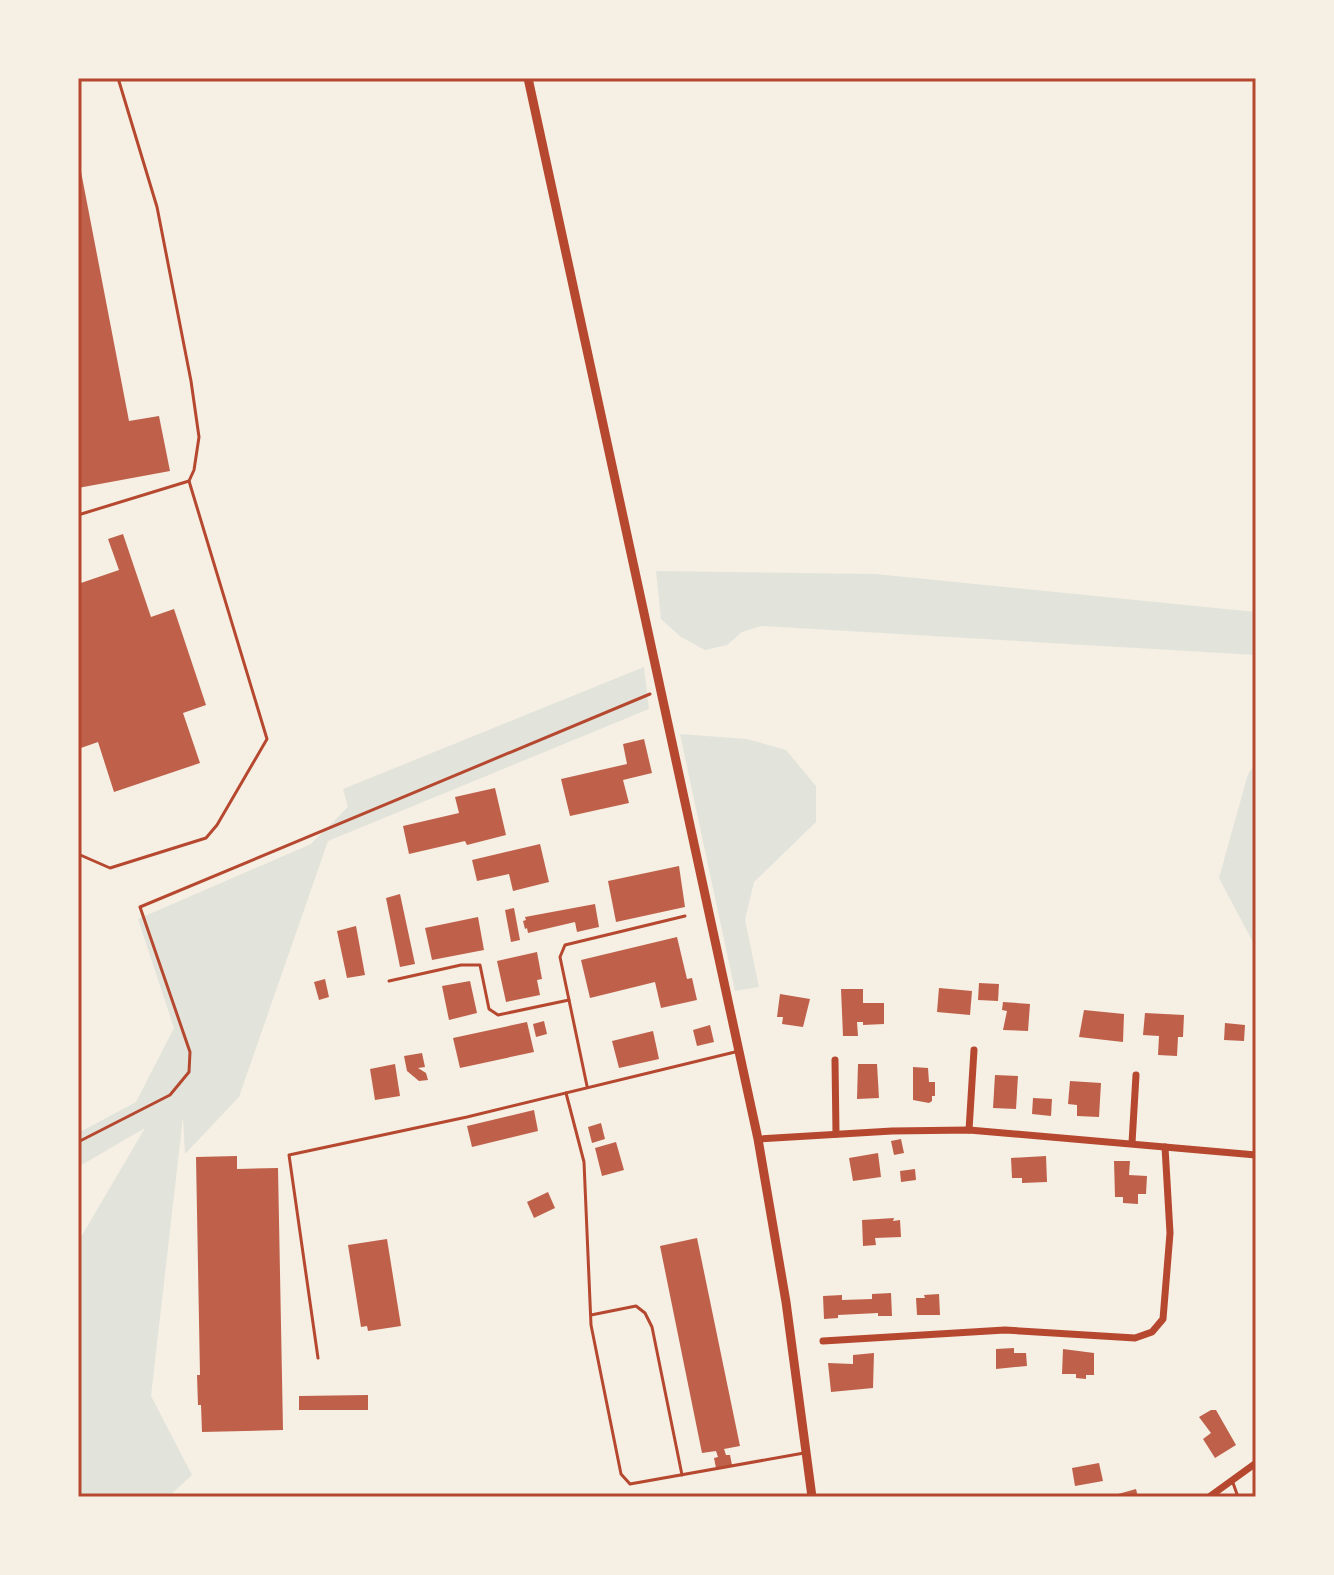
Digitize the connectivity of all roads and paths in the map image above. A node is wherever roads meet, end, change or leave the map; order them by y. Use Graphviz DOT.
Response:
graph roads {
  1 [pos="118,78"];
  2 [pos="528,78"];
  3 [pos="189,481"];
  4 [pos="78,515"];
  5 [pos="661,689"];
  6 [pos="78,854"];
  7 [pos="685,916"];
  8 [pos="389,981"];
  9 [pos="569,1000"];
  10 [pos="974,1050"];
  11 [pos="739,1051"];
  12 [pos="835,1060"];
  13 [pos="1136,1075"];
  14 [pos="587,1086"];
  15 [pos="566,1092"];
  16 [pos="969,1130"];
  17 [pos="836,1134"];
  18 [pos="758,1139"];
  19 [pos="78,1142"];
  20 [pos="1132,1143"];
  21 [pos="1165,1147"];
  22 [pos="1256,1155"];
  23 [pos="590,1315"];
  24 [pos="823,1341"];
  25 [pos="318,1358"];
  26 [pos="808,1453"];
  27 [pos="1256,1463"];
  28 [pos="682,1475"];
  29 [pos="1232,1480"];
  30 [pos="812,1497"];
  31 [pos="1209,1497"];
  32 [pos="1238,1497"];
  1 -- 3 [label="lane"];
  2 -- 5 [label="main road"];
  3 -- 4 [label="lane"];
  3 -- 6 [label="lane"];
  5 -- 11 [label="main road"];
  5 -- 19 [label="path"];
  7 -- 9 [label="lane"];
  8 -- 9 [label="lane"];
  9 -- 14 [label="lane"];
  10 -- 16 [label="street"];
  11 -- 14 [label="lane"];
  11 -- 18 [label="main road"];
  12 -- 17 [label="street"];
  13 -- 20 [label="street"];
  14 -- 15 [label="lane"];
  15 -- 23 [label="lane"];
  15 -- 25 [label="lane"];
  16 -- 17 [label="street"];
  16 -- 20 [label="street"];
  17 -- 18 [label="street"];
  18 -- 26 [label="main road"];
  20 -- 21 [label="street"];
  21 -- 22 [label="street"];
  21 -- 24 [label="street"];
  23 -- 28 [label="lane"];
  23 -- 28 [label="lane"];
  26 -- 28 [label="lane"];
  26 -- 30 [label="main road"];
  27 -- 29 [label="street"];
  29 -- 31 [label="street"];
  29 -- 32 [label="lane"];
}
